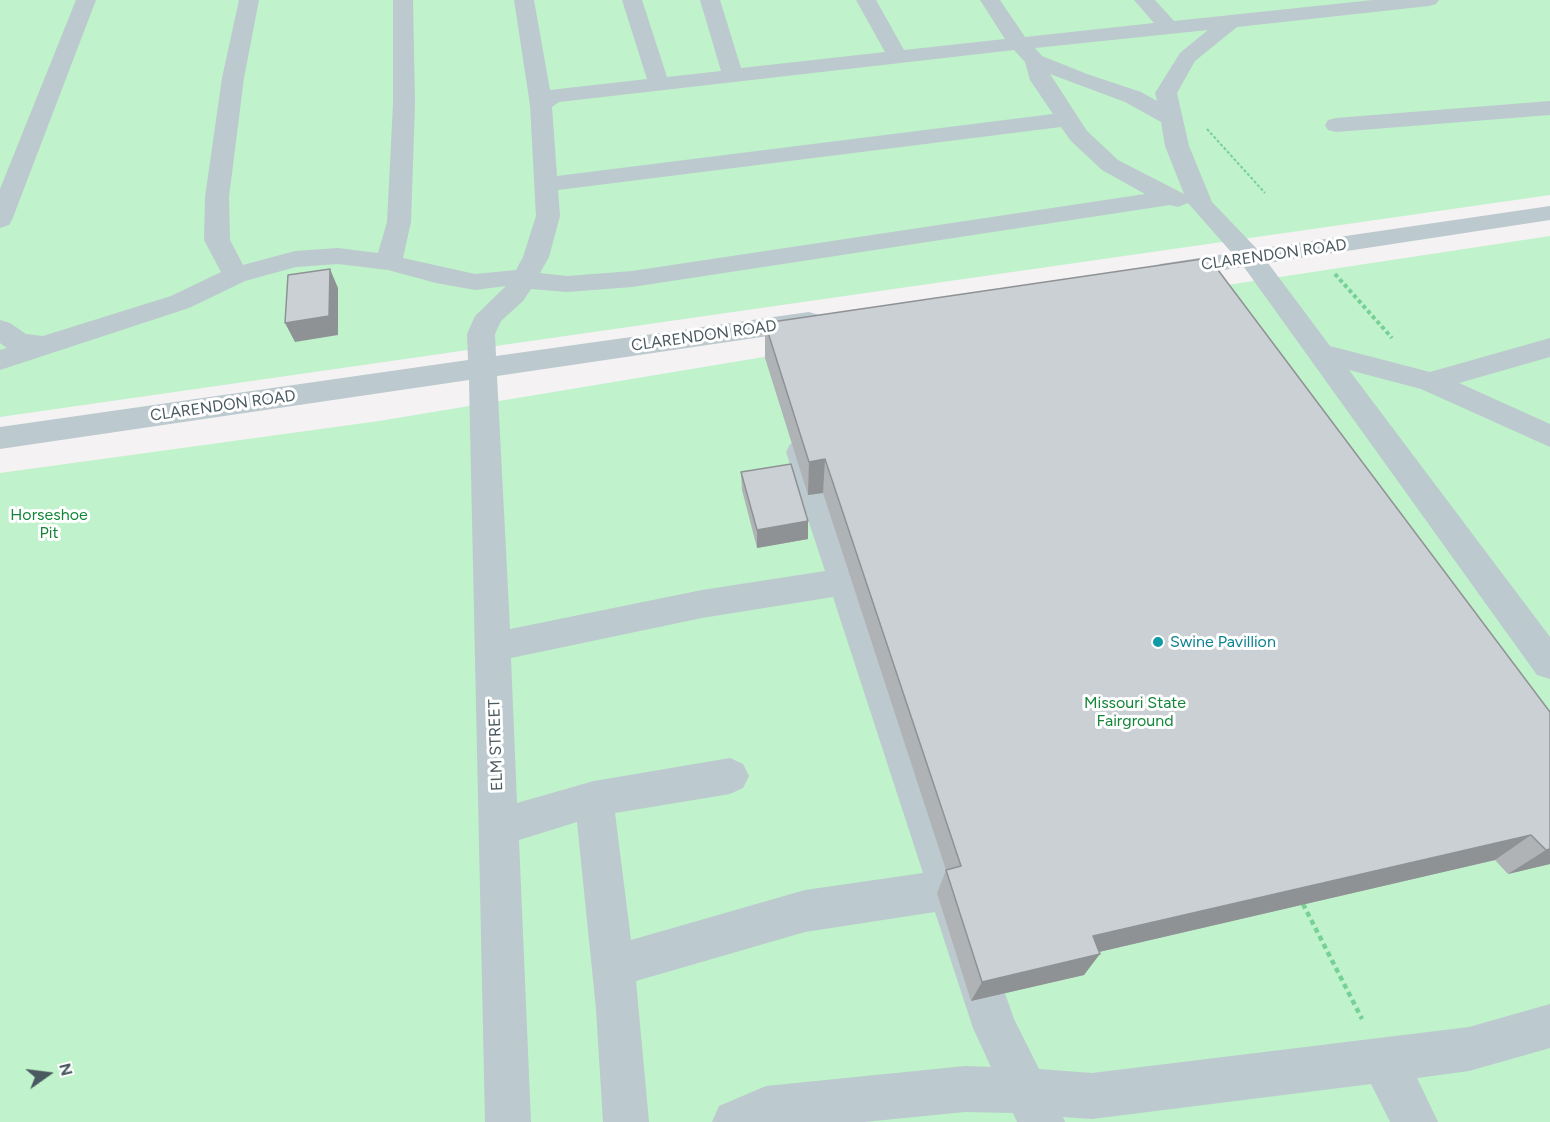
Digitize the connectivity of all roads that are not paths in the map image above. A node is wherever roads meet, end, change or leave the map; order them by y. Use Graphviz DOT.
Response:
graph roads {
  1 [pos="86,0"];
  2 [pos="249,0"];
  3 [pos="403,0"];
  4 [pos="524,0"];
  5 [pos="632,0"];
  6 [pos="710,0"];
  7 [pos="866,0"];
  8 [pos="990,0"];
  9 [pos="1144,0"];
  10 [pos="1429,0"];
  11 [pos="1302,7"];
  12 [pos="1228,23"];
  13 [pos="1170,28"];
  14 [pos="1027,52"];
  15 [pos="898,57"];
  16 [pos="733,76"];
  17 [pos="658,84"];
  18 [pos="541,105"];
  19 [pos="1550,108"];
  20 [pos="1068,119"];
  21 [pos="1172,119"];
  22 [pos="1336,125"];
  23 [pos="547,184"];
  24 [pos="1170,198"];
  25 [pos="1201,205"];
  26 [pos="1550,213"];
  27 [pos="0,220"];
  28 [pos="1251,258"];
  29 [pos="389,262"];
  30 [pos="1148,273"];
  31 [pos="236,274"];
  32 [pos="524,279"];
  33 [pos="840,317"];
  34 [pos="0,329"];
  35 [pos="46,346"];
  36 [pos="1550,347"];
  37 [pos="1319,352"];
  38 [pos="0,360"];
  39 [pos="483,368"];
  40 [pos="1430,382"];
  41 [pos="792,423"];
  42 [pos="1550,436"];
  43 [pos="0,438"];
  44 [pos="845,582"];
  45 [pos="493,647"];
  46 [pos="1550,664"];
  47 [pos="730,776"];
  48 [pos="594,799"];
  49 [pos="499,826"];
  50 [pos="948,890"];
  51 [pos="613,966"];
  52 [pos="1550,1026"];
  53 [pos="1383,1060"];
  54 [pos="1034,1107"];
  55 [pos="508,1122"];
  56 [pos="626,1122"];
  57 [pos="735,1122"];
  58 [pos="1415,1122"];
  1 -- 27 [label="street"];
  2 -- 31 [label="street"];
  3 -- 29 [label="street"];
  4 -- 18 [label="street, ELM STREET"];
  5 -- 17 [label="street"];
  6 -- 16 [label="street"];
  7 -- 15 [label="street"];
  8 -- 14 [label="street"];
  9 -- 13 [label="street"];
  10 -- 11 [label="street"];
  11 -- 12 [label="street"];
  12 -- 13 [label="street"];
  12 -- 21 [label="street"];
  13 -- 14 [label="street"];
  14 -- 15 [label="street"];
  14 -- 20 [label="street"];
  14 -- 21 [label="street"];
  15 -- 16 [label="street"];
  16 -- 17 [label="street"];
  17 -- 18 [label="street"];
  18 -- 23 [label="street, ELM STREET"];
  19 -- 22 [label="street"];
  20 -- 23 [label="street"];
  20 -- 24 [label="street"];
  21 -- 25 [label="street"];
  23 -- 32 [label="street, ELM STREET"];
  24 -- 25 [label="street"];
  24 -- 32 [label="street"];
  25 -- 28 [label="street"];
  26 -- 28 [label="street, CLARENDON ROAD"];
  28 -- 30 [label="street, CLARENDON ROAD"];
  28 -- 37 [label="street"];
  29 -- 31 [label="street"];
  29 -- 32 [label="street"];
  31 -- 35 [label="street"];
  32 -- 39 [label="street, ELM STREET"];
  33 -- 39 [label="street, CLARENDON ROAD"];
  34 -- 35 [label="street"];
  35 -- 38 [label="street"];
  36 -- 40 [label="street"];
  37 -- 40 [label="street"];
  37 -- 46 [label="street"];
  39 -- 43 [label="street, CLARENDON ROAD"];
  39 -- 45 [label="street, ELM STREET"];
  40 -- 42 [label="street"];
  41 -- 44 [label="street"];
  44 -- 45 [label="street"];
  44 -- 50 [label="street"];
  45 -- 49 [label="street, ELM STREET"];
  47 -- 48 [label="street"];
  48 -- 49 [label="street"];
  48 -- 51 [label="street"];
  49 -- 55 [label="street, ELM STREET"];
  50 -- 51 [label="street"];
  50 -- 54 [label="street"];
  51 -- 56 [label="street"];
  52 -- 53 [label="street"];
  53 -- 54 [label="street"];
  53 -- 58 [label="street"];
  54 -- 57 [label="street"];
}
